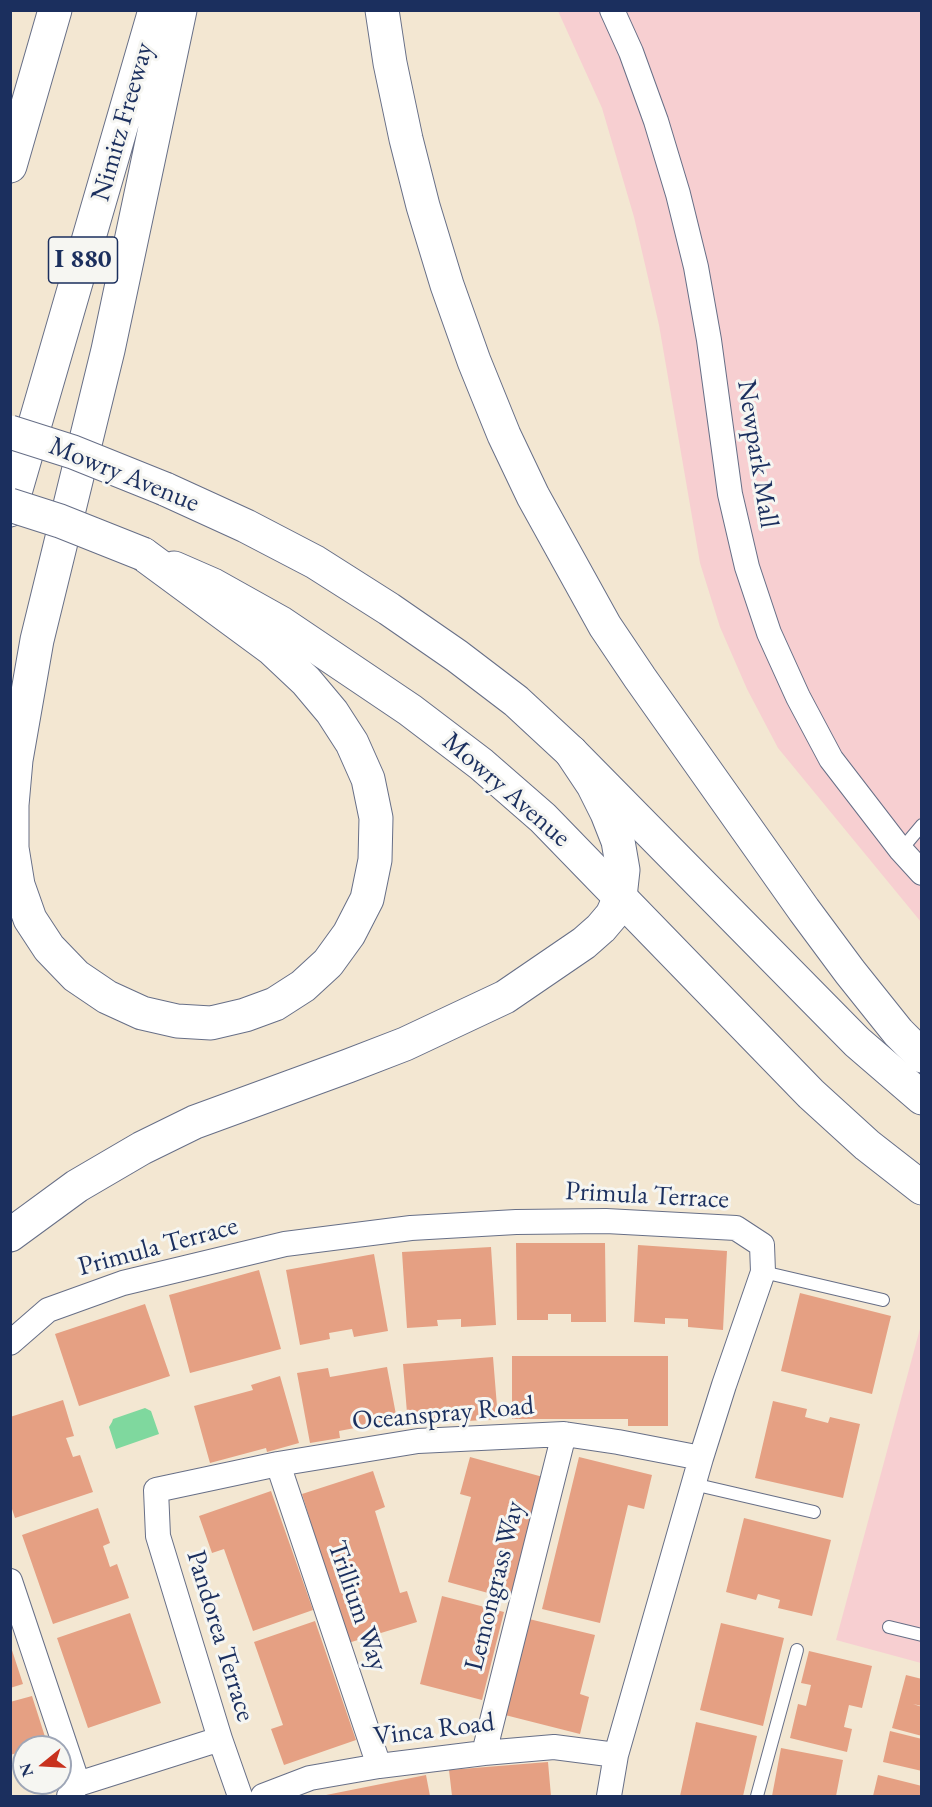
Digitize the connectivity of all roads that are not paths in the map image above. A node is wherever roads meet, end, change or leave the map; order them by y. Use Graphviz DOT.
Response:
graph roads {
  1 [pos="55,10"];
  2 [pos="155,10"];
  3 [pos="180,10"];
  4 [pos="381,10"];
  5 [pos="612,10"];
  6 [pos="10,166"];
  7 [pos="10,432"];
  8 [pos="10,505"];
  9 [pos="10,510"];
  10 [pos="142,554"];
  11 [pos="571,752"];
  12 [pos="921,825"];
  13 [pos="901,850"];
  14 [pos="921,873"];
  15 [pos="620,897"];
  16 [pos="921,1056"];
  17 [pos="921,1098"];
  18 [pos="921,1188"];
  19 [pos="10,1235"];
  20 [pos="763,1272"];
  21 [pos="883,1300"];
  22 [pos="10,1343"];
  23 [pos="564,1434"];
  24 [pos="701,1458"];
  25 [pos="278,1464"];
  26 [pos="693,1484"];
  27 [pos="156,1490"];
  28 [pos="814,1512"];
  29 [pos="10,1581"];
  30 [pos="889,1627"];
  31 [pos="921,1635"];
  32 [pos="797,1650"];
  33 [pos="220,1739"];
  34 [pos="484,1753"];
  35 [pos="616,1755"];
  36 [pos="380,1766"];
  37 [pos="73,1790"];
  38 [pos="240,1797"];
  39 [pos="263,1797"];
  40 [pos="609,1797"];
  41 [pos="757,1797"];
  1 -- 6 [label="main road"];
  2 -- 9 [label="main road, Nimitz Freeway / I 880"];
  3 -- 10 [label="main road"];
  4 -- 16 [label="main road"];
  5 -- 13 [label="street, Newpark Mall"];
  7 -- 11 [label="main road, Mowry Avenue, bridge"];
  8 -- 10 [label="main road, Mowry Avenue, bridge"];
  10 -- 15 [label="main road, Mowry Avenue"];
  11 -- 15 [label="main road"];
  11 -- 17 [label="main road, Mowry Avenue"];
  12 -- 13 [label="lane"];
  13 -- 14 [label="street, Newpark Mall"];
  15 -- 18 [label="main road, Mowry Avenue"];
  15 -- 19 [label="main road"];
  20 -- 21 [label="lane"];
  20 -- 22 [label="street, Primula Terrace"];
  20 -- 24 [label="street, Primula Terrace"];
  23 -- 24 [label="street, Oceanspray Road"];
  23 -- 25 [label="street, Oceanspray Road"];
  23 -- 34 [label="street, Lemongrass Way"];
  24 -- 26 [label="street, Primula Terrace"];
  25 -- 27 [label="street, Oceanspray Road"];
  25 -- 36 [label="street, Trillium Way"];
  26 -- 28 [label="lane"];
  26 -- 35 [label="street, Primula Terrace"];
  27 -- 33 [label="street, Pandorea Terrace"];
  29 -- 37 [label="street"];
  30 -- 31 [label="lane"];
  32 -- 41 [label="lane"];
  33 -- 37 [label="street"];
  33 -- 38 [label="street, Pandorea Terrace"];
  34 -- 35 [label="street, Vinca Road"];
  34 -- 36 [label="street, Vinca Road"];
  35 -- 40 [label="street, Primula Terrace"];
  36 -- 39 [label="street, Vinca Road"];
}
